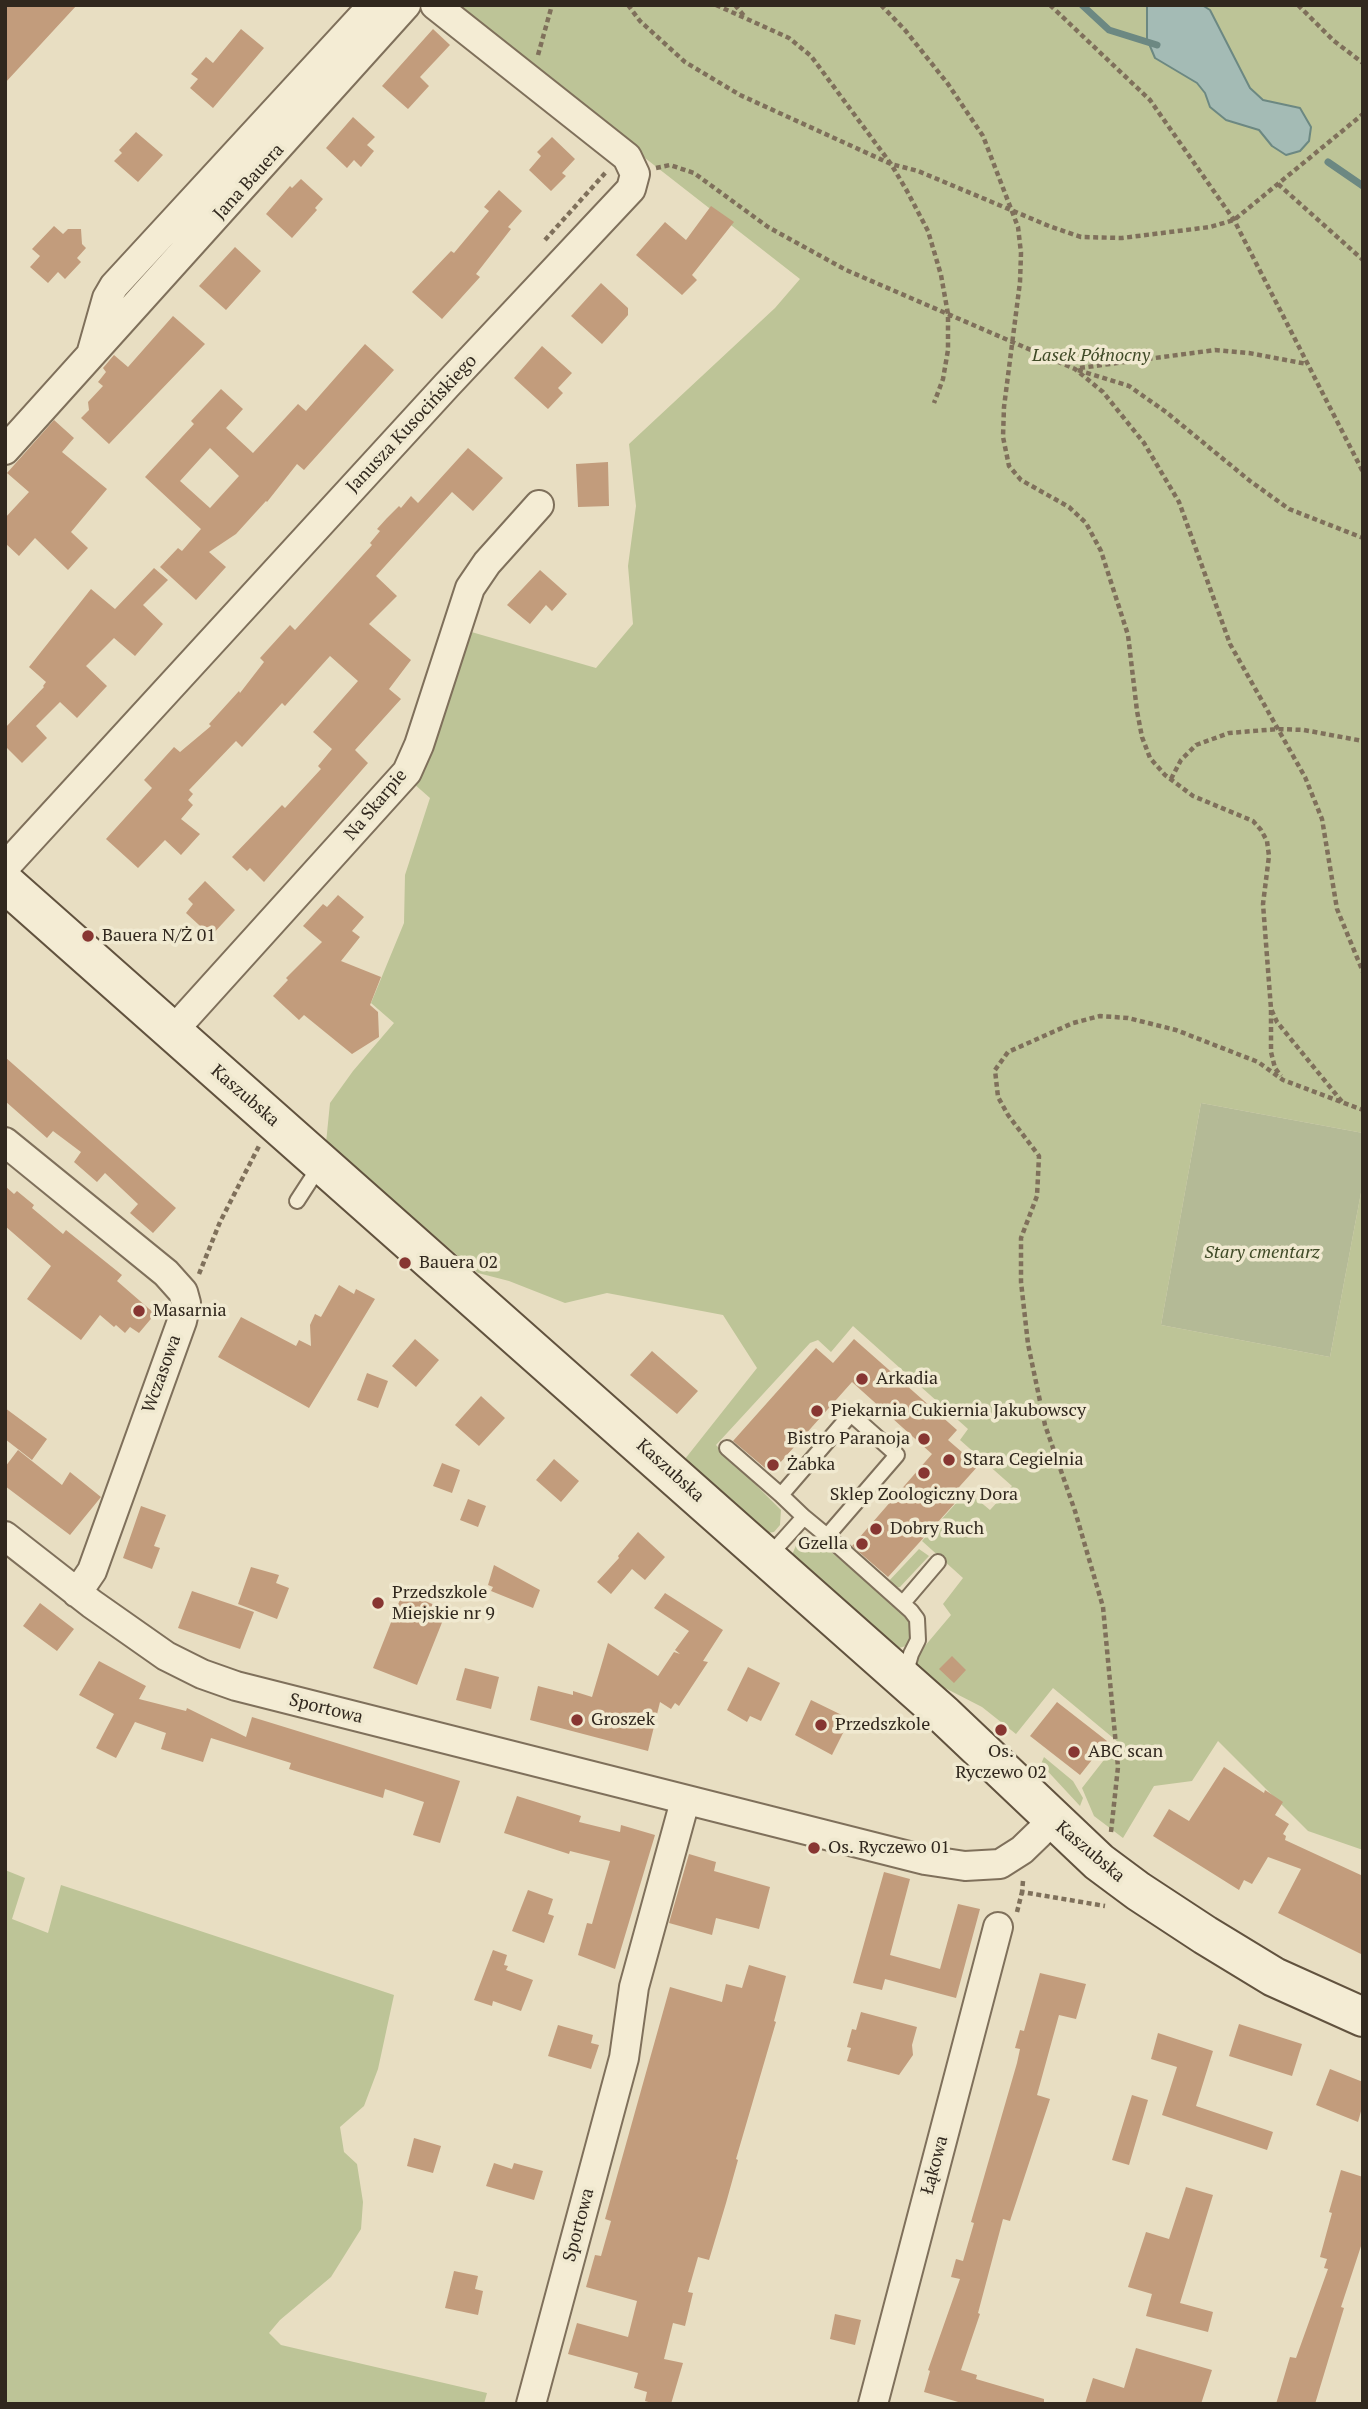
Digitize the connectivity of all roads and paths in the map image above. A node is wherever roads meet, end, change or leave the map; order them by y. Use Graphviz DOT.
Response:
graph roads {
  1 [pos="373,5"];
  2 [pos="406,5"];
  3 [pos="435,5"];
  4 [pos="552,5"];
  5 [pos="628,5"];
  6 [pos="716,5"];
  7 [pos="735,5"];
  8 [pos="881,5"];
  9 [pos="1050,5"];
  10 [pos="1298,5"];
  11 [pos="748,21"];
  12 [pos="1363,63"];
  13 [pos="526,77"];
  14 [pos="323,78"];
  15 [pos="1363,114"];
  16 [pos="891,164"];
  17 [pos="635,174"];
  18 [pos="1278,184"];
  19 [pos="1013,212"];
  20 [pos="1234,220"];
  21 [pos="154,242"];
  22 [pos="1363,260"];
  23 [pos="176,262"];
  24 [pos="948,314"];
  25 [pos="1012,342"];
  26 [pos="90,357"];
  27 [pos="1308,364"];
  28 [pos="1076,369"];
  29 [pos="934,403"];
  30 [pos="5,450"];
  31 [pos="1363,472"];
  32 [pos="538,505"];
  33 [pos="1363,538"];
  34 [pos="1278,729"];
  35 [pos="1363,741"];
  36 [pos="1171,779"];
  37 [pos="5,867"];
  38 [pos="5,883"];
  39 [pos="1363,972"];
  40 [pos="1271,1009"];
  41 [pos="172,1032"];
  42 [pos="1283,1080"];
  43 [pos="1343,1103"];
  44 [pos="1363,1110"];
  45 [pos="5,1142"];
  46 [pos="261,1142"];
  47 [pos="322,1164"];
  48 [pos="297,1201"];
  49 [pos="183,1292"];
  50 [pos="727,1448"];
  51 [pos="781,1495"];
  52 [pos="804,1517"];
  53 [pos="5,1536"];
  54 [pos="827,1536"];
  55 [pos="768,1558"];
  56 [pos="937,1562"];
  57 [pos="77,1593"];
  58 [pos="903,1603"];
  59 [pos="904,1680"];
  60 [pos="684,1801"];
  61 [pos="1053,1820"];
  62 [pos="1022,1850"];
  63 [pos="1099,1862"];
  64 [pos="1114,1908"];
  65 [pos="998,1927"];
  66 [pos="1363,2017"];
  67 [pos="531,2404"];
  68 [pos="873,2404"];
  1 -- 14 [label="street, Jana Bauera"];
  2 -- 14 [label="street, Jana Bauera"];
  3 -- 13 [label="street"];
  4 -- 13 [label="path"];
  5 -- 16 [label="path"];
  6 -- 11 [label="path"];
  7 -- 11 [label="path"];
  8 -- 19 [label="path"];
  9 -- 20 [label="path"];
  10 -- 12 [label="path"];
  11 -- 16 [label="path"];
  13 -- 17 [label="street"];
  14 -- 21 [label="street, Jana Bauera"];
  14 -- 23 [label="street, Jana Bauera"];
  15 -- 18 [label="path"];
  16 -- 19 [label="path"];
  16 -- 24 [label="path"];
  17 -- 24 [label="path"];
  17 -- 37 [label="street, Janusza Kusocińskiego"];
  18 -- 20 [label="path"];
  18 -- 22 [label="path"];
  19 -- 20 [label="path"];
  19 -- 25 [label="path"];
  20 -- 27 [label="path"];
  21 -- 23 [label="street"];
  21 -- 26 [label="street, Jana Bauera"];
  23 -- 26 [label="street, Jana Bauera"];
  24 -- 25 [label="path"];
  24 -- 29 [label="path"];
  25 -- 28 [label="path"];
  25 -- 36 [label="path"];
  26 -- 30 [label="street, Jana Bauera"];
  27 -- 28 [label="path"];
  27 -- 31 [label="path"];
  28 -- 33 [label="path"];
  28 -- 34 [label="path"];
  32 -- 41 [label="street, Na Skarpie"];
  34 -- 35 [label="path"];
  34 -- 36 [label="path"];
  34 -- 39 [label="path"];
  36 -- 40 [label="path"];
  38 -- 41 [label="main road, Kaszubska"];
  40 -- 42 [label="path"];
  40 -- 43 [label="path"];
  41 -- 47 [label="main road, Kaszubska"];
  42 -- 43 [label="path"];
  42 -- 63 [label="path"];
  43 -- 44 [label="path"];
  45 -- 49 [label="street"];
  46 -- 49 [label="path"];
  47 -- 48 [label="lane"];
  47 -- 55 [label="main road, Kaszubska"];
  49 -- 57 [label="street, Wczasowa"];
  50 -- 51 [label="lane"];
  51 -- 52 [label="lane"];
  51 -- 54 [label="lane"];
  52 -- 54 [label="lane"];
  52 -- 55 [label="lane"];
  53 -- 57 [label="street, Sportowa"];
  54 -- 58 [label="lane"];
  55 -- 59 [label="main road, Kaszubska"];
  56 -- 58 [label="lane"];
  57 -- 60 [label="street, Sportowa"];
  58 -- 59 [label="lane"];
  59 -- 61 [label="main road, Kaszubska"];
  60 -- 62 [label="street, Sportowa"];
  60 -- 67 [label="street, Sportowa"];
  61 -- 62 [label="street, Sportowa"];
  61 -- 63 [label="main road, Kaszubska"];
  62 -- 64 [label="path"];
  63 -- 66 [label="main road, Kaszubska"];
  65 -- 68 [label="street, Łąkowa"];
}
